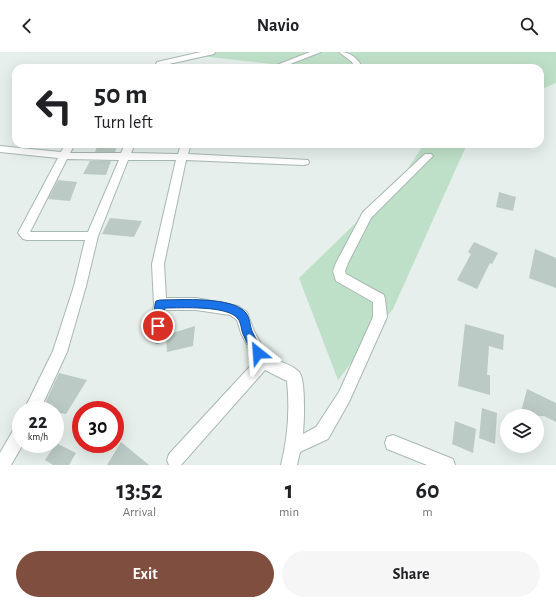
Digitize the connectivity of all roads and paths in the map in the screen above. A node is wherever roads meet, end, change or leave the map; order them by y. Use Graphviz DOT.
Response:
graph roads {
  1 [pos="211,52"];
  2 [pos="317,52"];
  3 [pos="343,52"];
  4 [pos="160,64"];
  5 [pos="284,64"];
  6 [pos="356,64"];
  7 [pos="68,148"];
  8 [pos="128,148"];
  9 [pos="185,148"];
  10 [pos="0,149"];
  11 [pos="64,156"];
  12 [pos="125,156"];
  13 [pos="182,156"];
  14 [pos="428,156"];
  15 [pos="304,162"];
  16 [pos="92,236"];
  17 [pos="160,304"];
  18 [pos="157,338"];
  19 [pos="263,362"];
  20 [pos="36,401"];
  21 [pos="393,443"];
  22 [pos="12,448"];
  23 [pos="294,448"];
  24 [pos="175,460"];
  25 [pos="2,465"];
  26 [pos="289,465"];
  27 [pos="447,465"];
  1 -- 4 [label="street"];
  2 -- 5 [label="street"];
  3 -- 6 [label="street"];
  7 -- 11 [label="street"];
  8 -- 12 [label="street"];
  9 -- 13 [label="street"];
  10 -- 11 [label="street"];
  11 -- 12 [label="street"];
  11 -- 16 [label="street"];
  12 -- 13 [label="street"];
  12 -- 16 [label="street"];
  13 -- 15 [label="street"];
  13 -- 17 [label="street"];
  14 -- 23 [label="street"];
  16 -- 20 [label="street"];
  17 -- 18 [label="street"];
  17 -- 19 [label="street"];
  19 -- 23 [label="street"];
  19 -- 24 [label="street"];
  21 -- 27 [label="street"];
  22 -- 25 [label="street"];
  23 -- 26 [label="street"];
}
